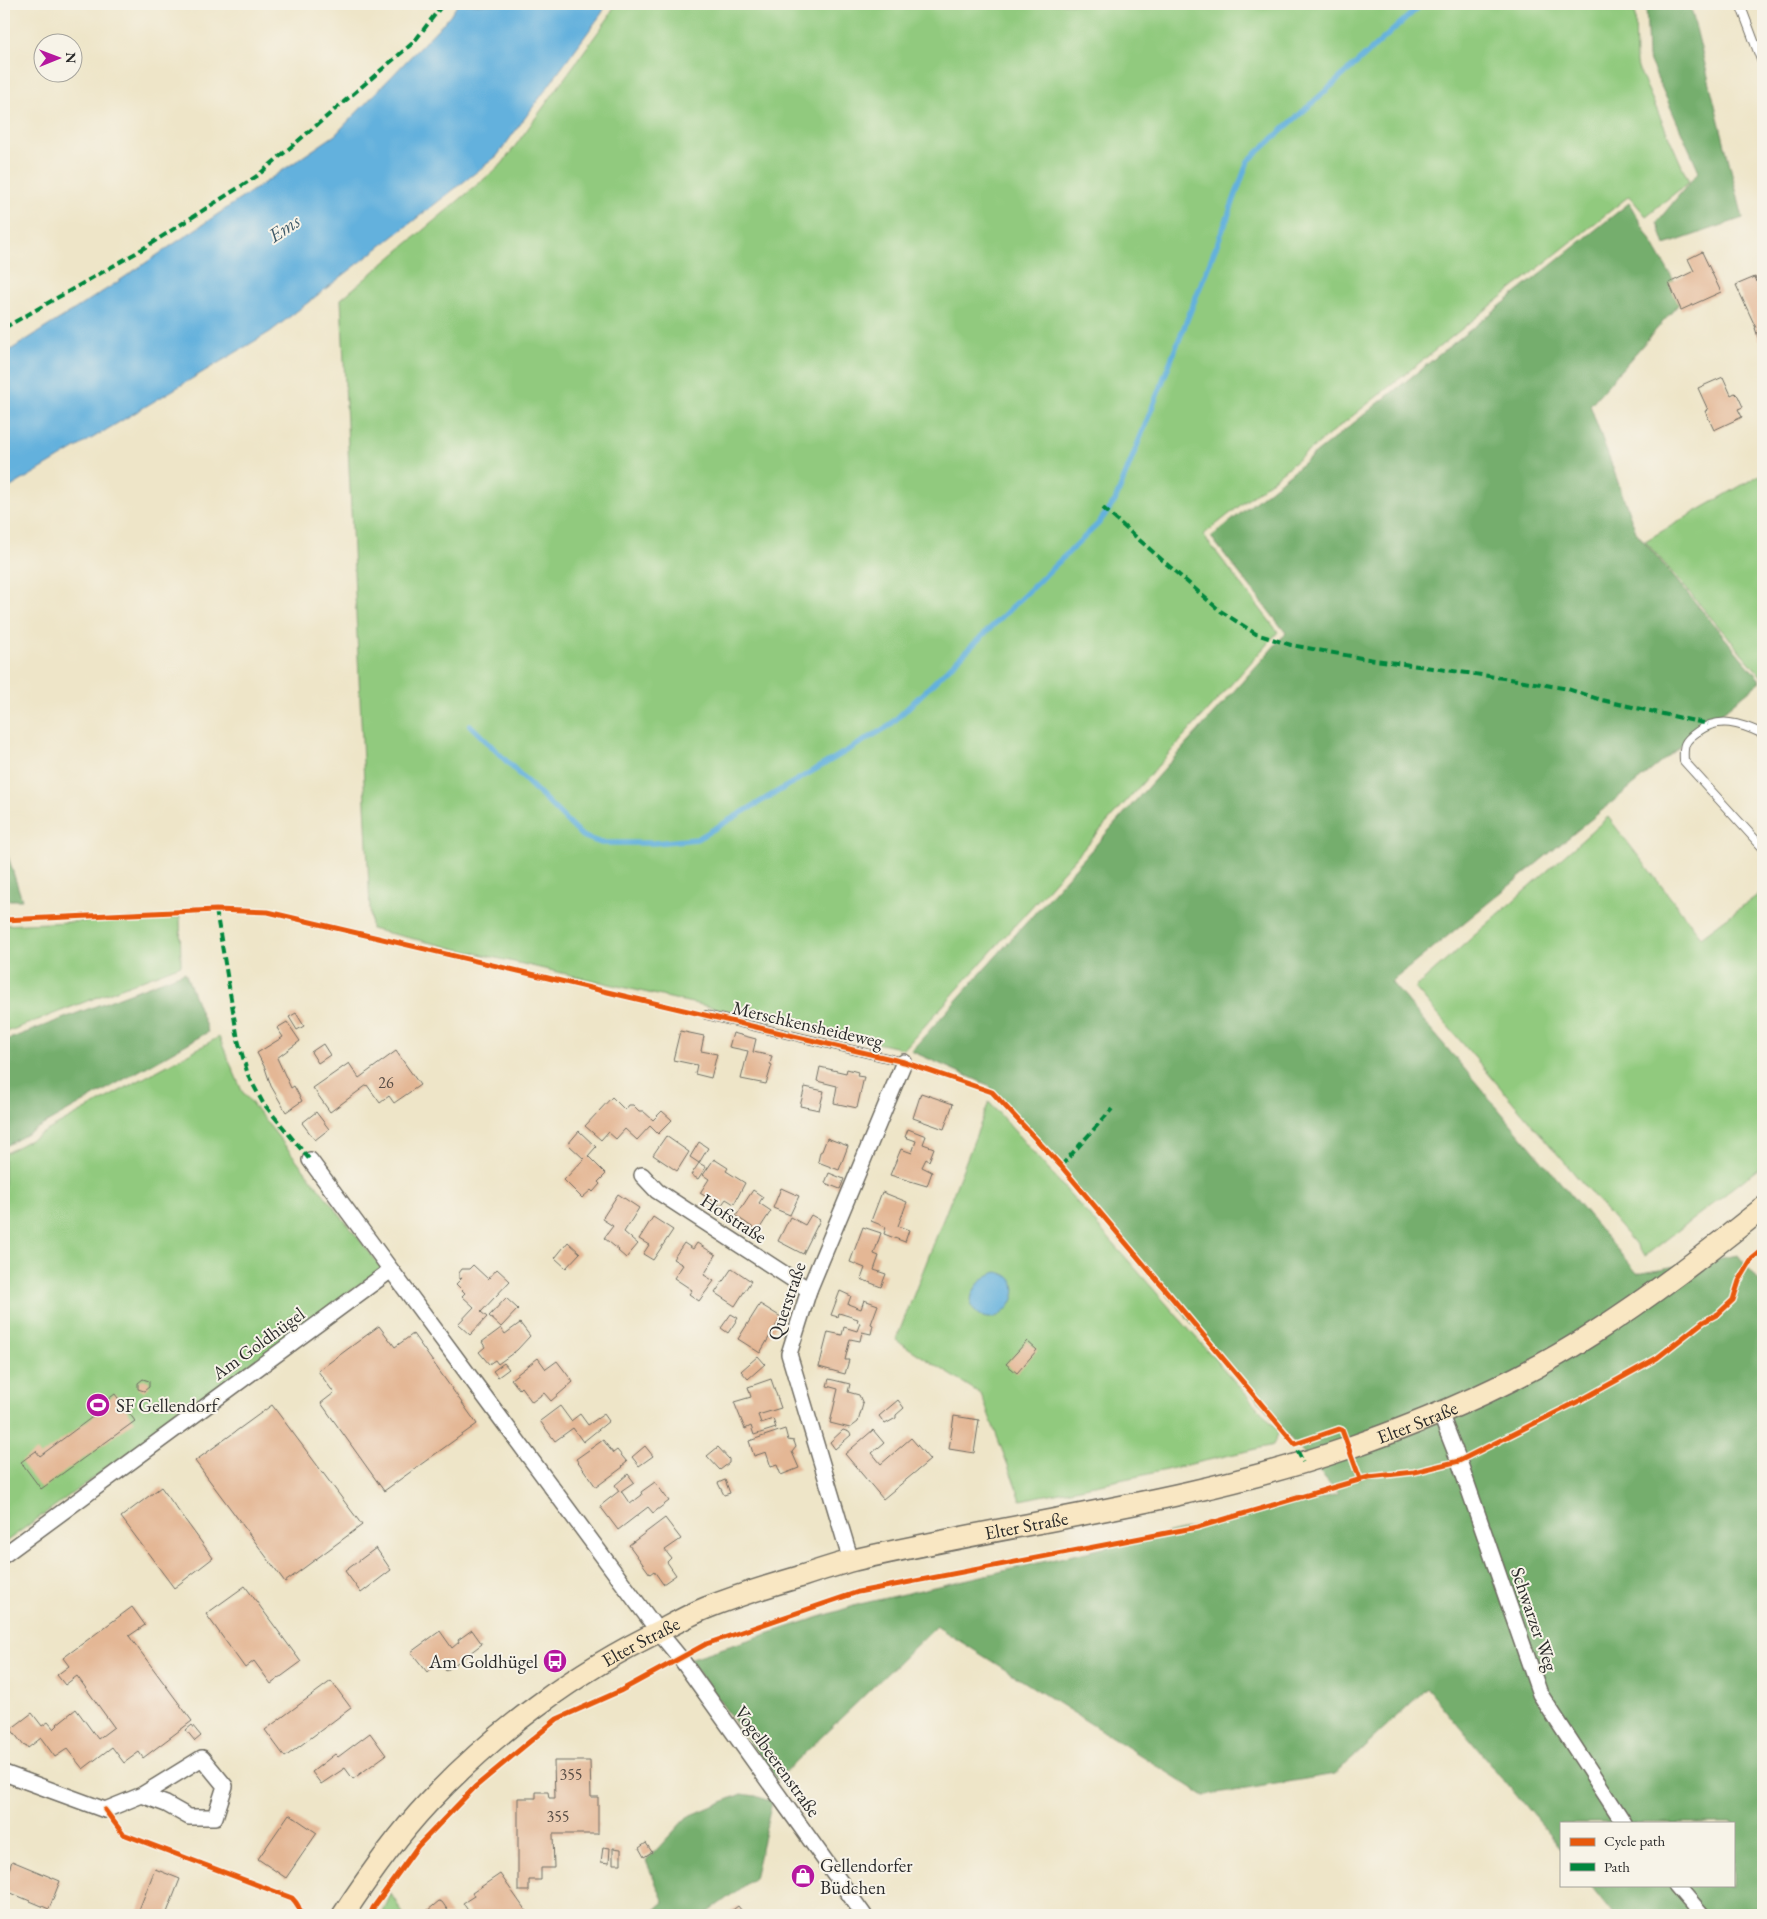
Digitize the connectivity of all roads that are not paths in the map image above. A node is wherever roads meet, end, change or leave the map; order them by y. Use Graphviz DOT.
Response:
graph roads {
  1 [pos="1740,4"];
  2 [pos="1763,65"];
  3 [pos="1763,734"];
  4 [pos="1763,848"];
  5 [pos="706,1016"];
  6 [pos="904,1062"];
  7 [pos="310,1160"];
  8 [pos="642,1175"];
  9 [pos="1763,1208"];
  10 [pos="391,1270"];
  11 [pos="809,1290"];
  12 [pos="1440,1413"];
  13 [pos="4,1555"];
  14 [pos="851,1561"];
  15 [pos="658,1631"];
  16 [pos="4,1773"];
  17 [pos="142,1796"];
  18 [pos="1623,1822"];
  19 [pos="1677,1886"];
  20 [pos="343,1915"];
  21 [pos="864,1915"];
  22 [pos="1702,1915"];
  1 -- 2 [label="lane"];
  3 -- 4 [label="lane"];
  5 -- 6 [label="lane, Merschkensheideweg"];
  6 -- 11 [label="street, Querstraße"];
  7 -- 10 [label="street"];
  8 -- 11 [label="street, Hofstraße"];
  9 -- 12 [label="main road, Elter Straße"];
  10 -- 13 [label="street, Am Goldhügel"];
  10 -- 15 [label="street"];
  11 -- 14 [label="street, Querstraße"];
  12 -- 14 [label="main road, Elter Straße"];
  12 -- 18 [label="street, Schwarzer Weg"];
  14 -- 15 [label="main road, Elter Straße"];
  15 -- 20 [label="main road, Elter Straße"];
  15 -- 21 [label="street, Vogelbeerenstraße"];
  16 -- 17 [label="street"];
  17 -- 17 [label="street"];
  19 -- 22 [label="street"];
}
